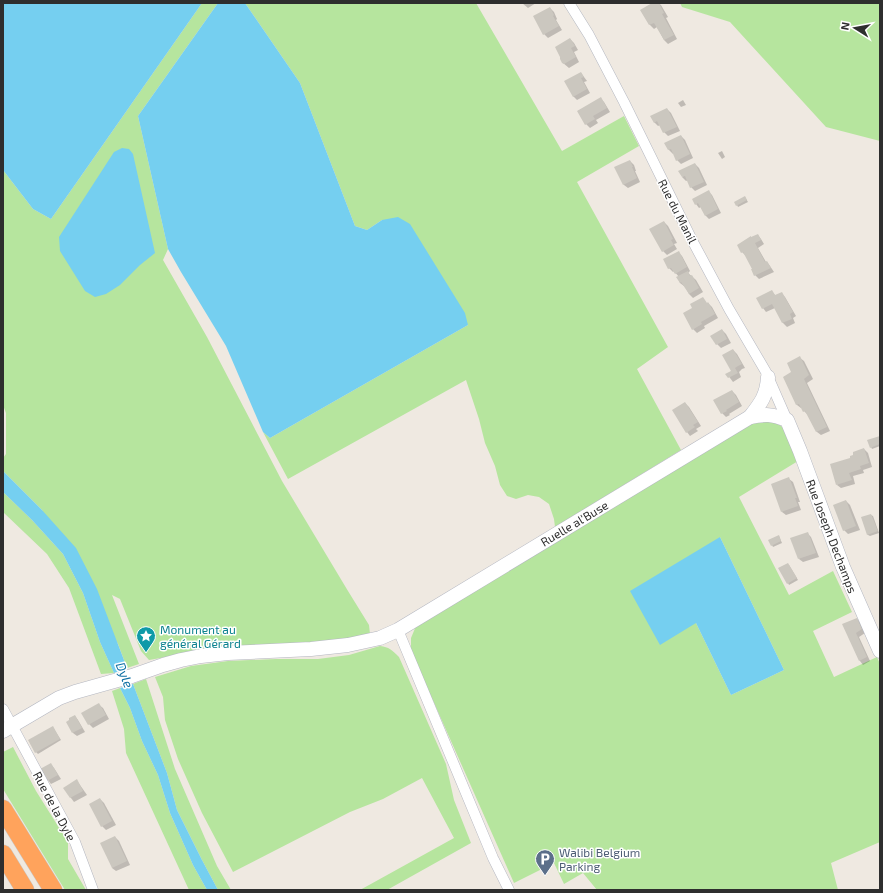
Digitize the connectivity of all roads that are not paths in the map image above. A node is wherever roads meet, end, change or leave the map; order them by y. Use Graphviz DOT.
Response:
graph roads {
  1 [pos="569,3"];
  2 [pos="768,377"];
  3 [pos="750,417"];
  4 [pos="786,420"];
  5 [pos="398,630"];
  6 [pos="880,651"];
  7 [pos="3,709"];
  8 [pos="8,728"];
  9 [pos="3,809"];
  10 [pos="3,854"];
  11 [pos="25,890"];
  12 [pos="53,890"];
  13 [pos="93,890"];
  14 [pos="509,890"];
  1 -- 2 [label="street, Rue du Manil"];
  2 -- 3 [label="street, Ruelle al'Buse"];
  2 -- 4 [label="street, Rue du Manil"];
  3 -- 4 [label="street, Ruelle al'Buse"];
  3 -- 5 [label="street, Ruelle al'Buse"];
  4 -- 6 [label="street, Rue Joseph Dechamps"];
  5 -- 8 [label="street, Ruelle al'Buse"];
  5 -- 14 [label="street"];
  7 -- 8 [label="street, Rue de la Dyle"];
  8 -- 13 [label="street, Rue de la Dyle"];
  9 -- 12 [label="highway"];
  10 -- 11 [label="highway"];
}
